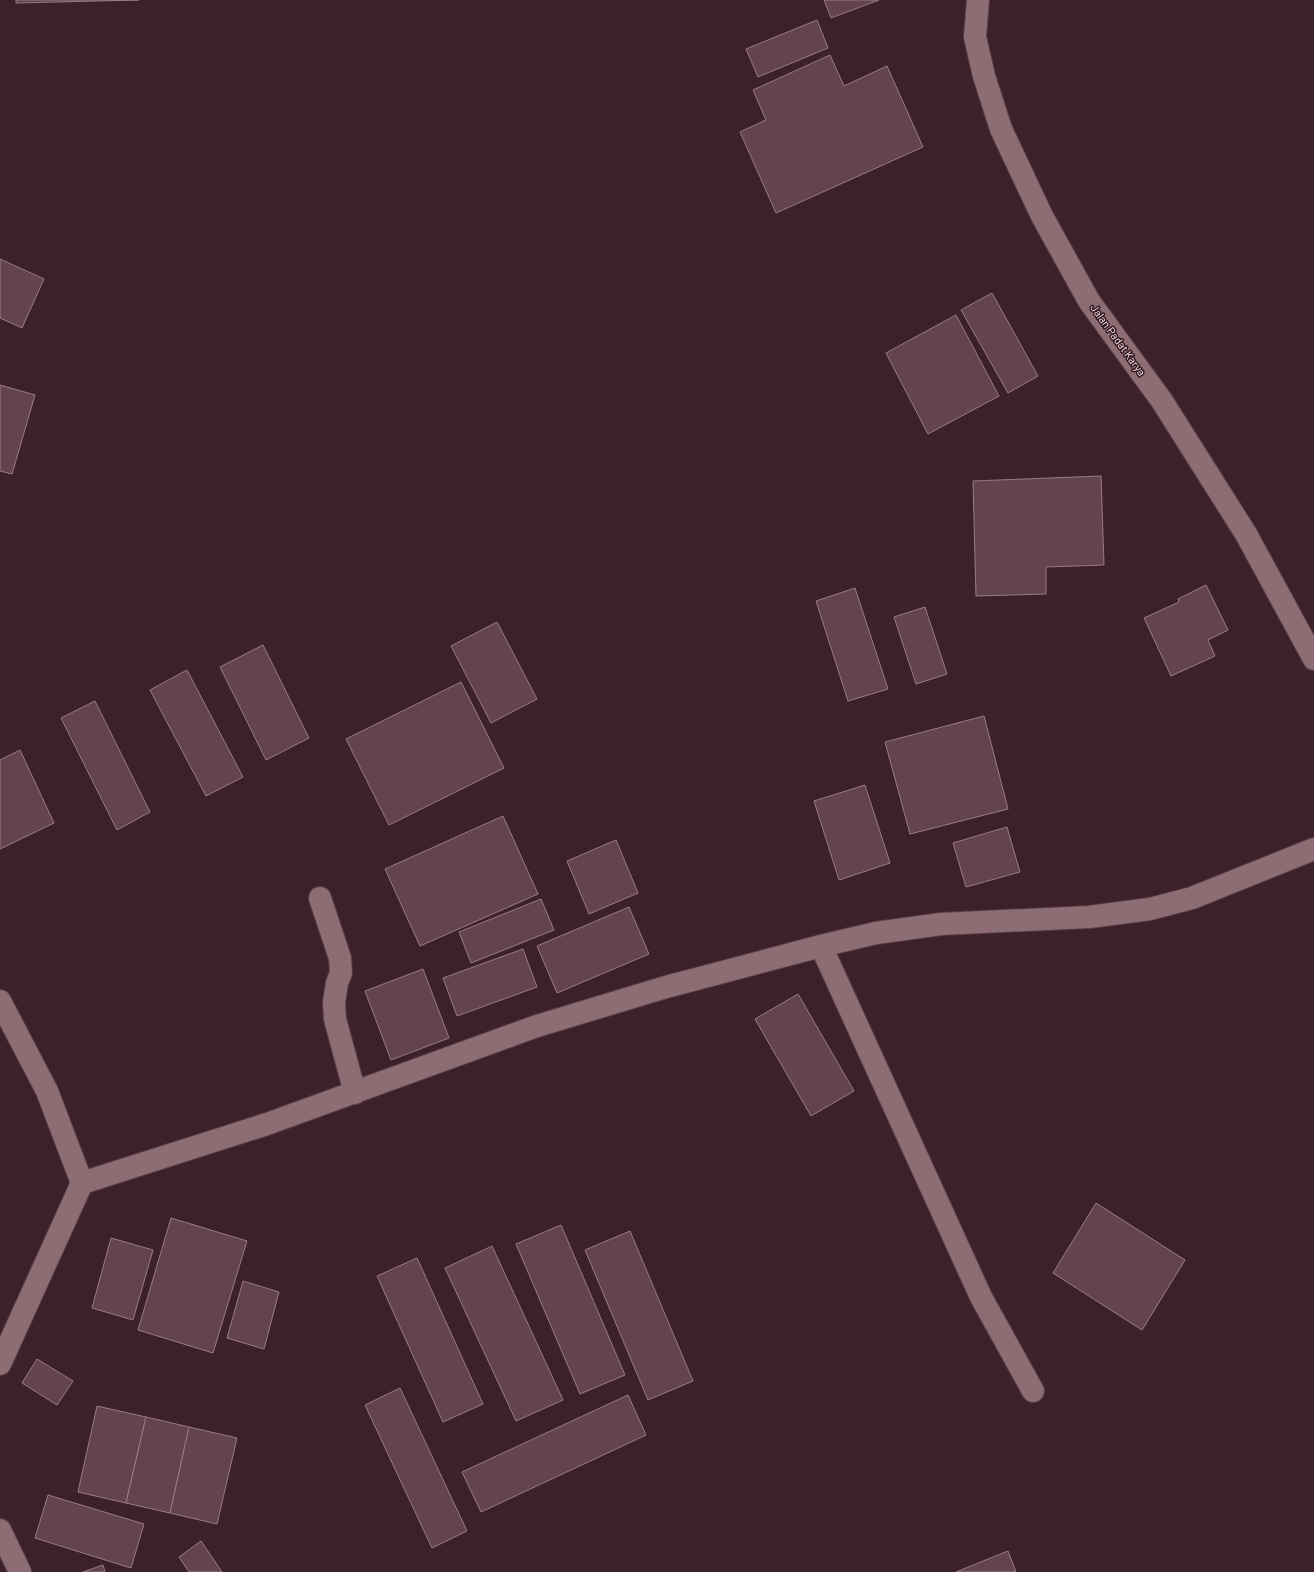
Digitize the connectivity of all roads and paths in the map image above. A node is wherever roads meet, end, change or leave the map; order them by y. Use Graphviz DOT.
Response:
graph roads {
  1 [pos="978,0"];
  2 [pos="1314,659"];
  3 [pos="1314,849"];
  4 [pos="320,898"];
  5 [pos="820,946"];
  6 [pos="0,1001"];
  7 [pos="355,1094"];
  8 [pos="82,1183"];
  9 [pos="0,1364"];
  10 [pos="1033,1391"];
  11 [pos="0,1530"];
  12 [pos="20,1572"];
  1 -- 2 [label="street, Jalan Padat Karya"];
  3 -- 5 [label="street"];
  4 -- 7 [label="street"];
  5 -- 7 [label="street"];
  5 -- 10 [label="street"];
  6 -- 8 [label="street"];
  7 -- 8 [label="street"];
  8 -- 9 [label="street"];
  11 -- 12 [label="street"];
}
